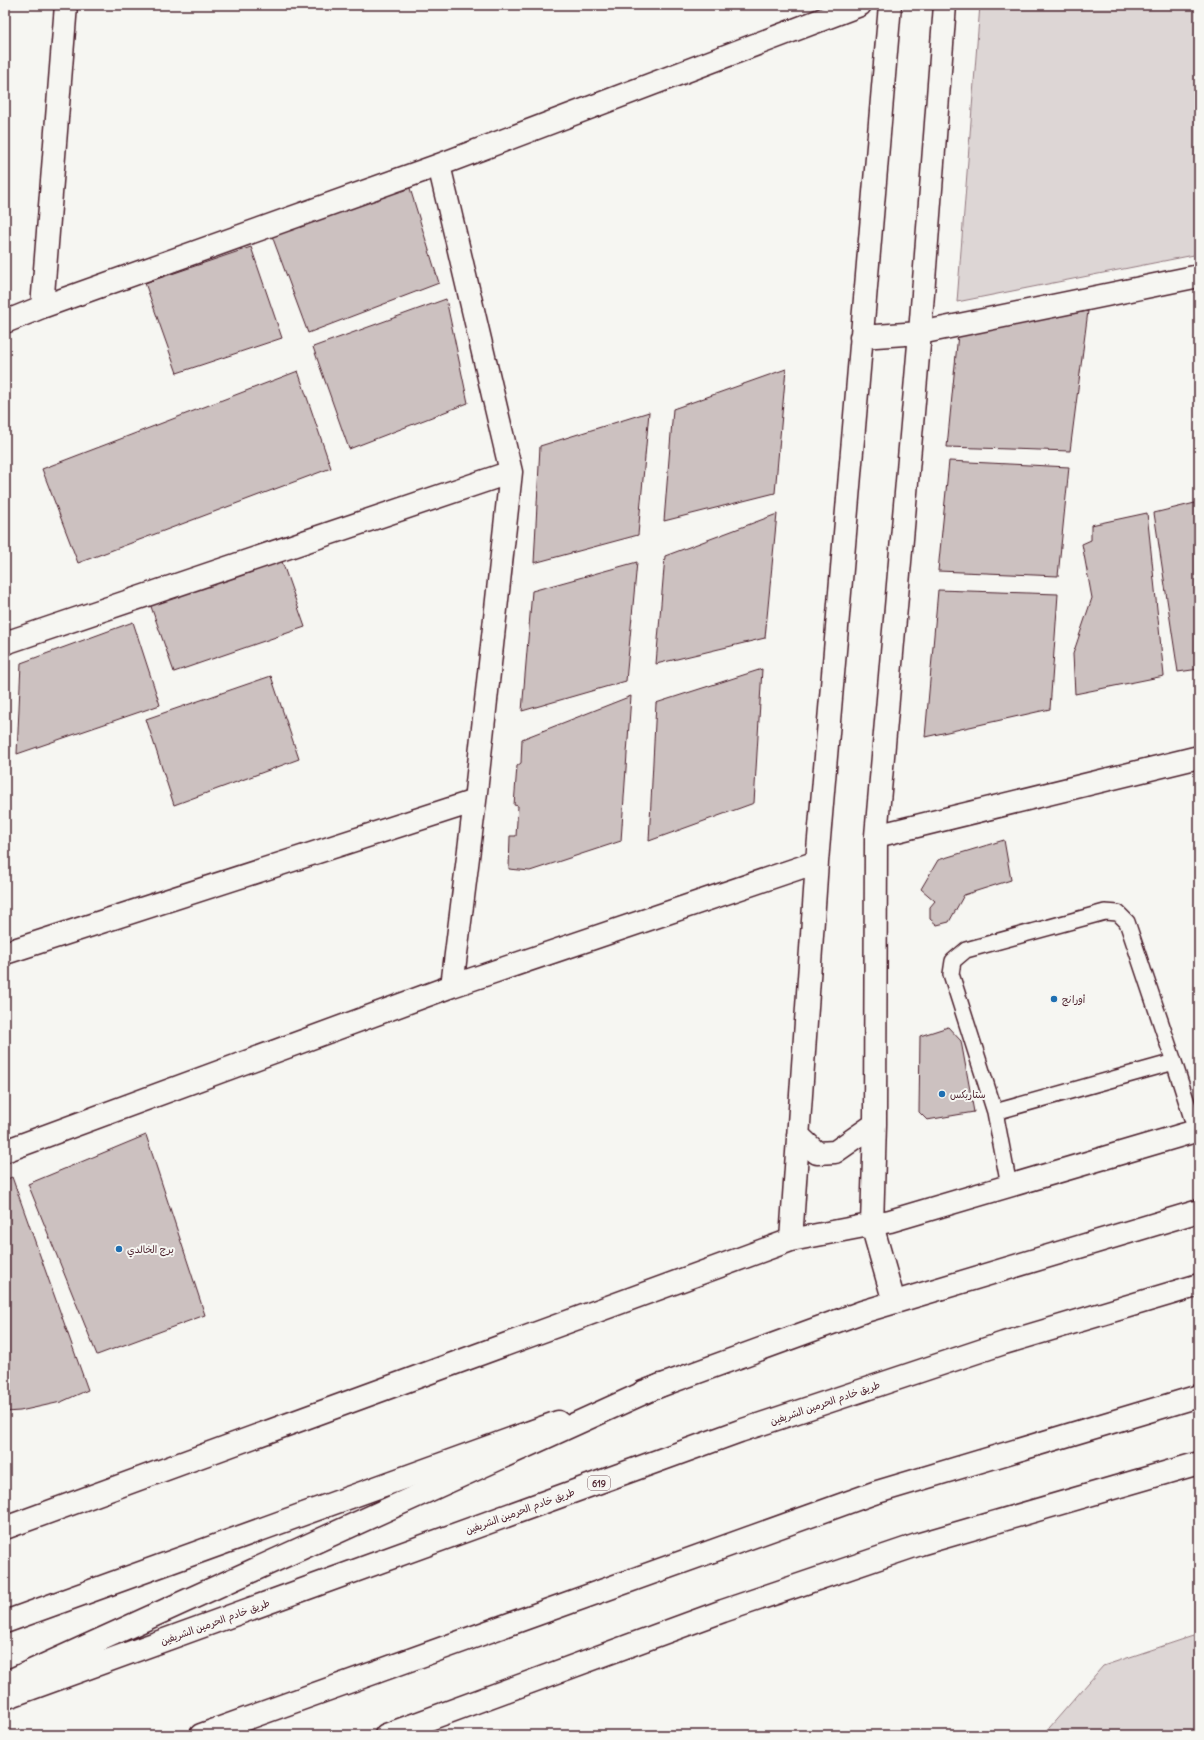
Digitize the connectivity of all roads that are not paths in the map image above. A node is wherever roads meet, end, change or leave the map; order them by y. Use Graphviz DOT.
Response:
graph roads {
  1 [pos="66,5"];
  2 [pos="860,5"];
  3 [pos="890,5"];
  4 [pos="945,5"];
  5 [pos="439,165"];
  6 [pos="1199,276"];
  7 [pos="42,307"];
  8 [pos="5,322"];
  9 [pos="920,333"];
  10 [pos="861,338"];
  11 [pos="511,472"];
  12 [pos="5,643"];
  13 [pos="1199,757"];
  14 [pos="475,801"];
  15 [pos="876,836"];
  16 [pos="817,862"];
  17 [pos="5,953"];
  18 [pos="452,986"];
  19 [pos="1174,1062"];
  20 [pos="994,1112"];
  21 [pos="875,1124"];
  22 [pos="1198,1130"];
  23 [pos="798,1135"];
  24 [pos="5,1151"];
  25 [pos="1009,1186"];
  26 [pos="1199,1212"];
  27 [pos="872,1225"];
  28 [pos="791,1240"];
  29 [pos="1199,1285"];
  30 [pos="894,1302"];
  31 [pos="661,1385"];
  32 [pos="1199,1396"];
  33 [pos="1199,1463"];
  34 [pos="5,1528"];
  35 [pos="5,1622"];
  36 [pos="5,1683"];
  37 [pos="5,1698"];
  38 [pos="201,1735"];
  39 [pos="386,1735"];
  1 -- 7 [label="main road"];
  2 -- 5 [label="main road"];
  3 -- 10 [label="main road"];
  4 -- 9 [label="main road"];
  5 -- 7 [label="main road"];
  5 -- 11 [label="main road"];
  6 -- 9 [label="main road"];
  7 -- 8 [label="main road"];
  9 -- 10 [label="main road"];
  9 -- 15 [label="main road"];
  10 -- 16 [label="main road"];
  11 -- 12 [label="main road"];
  11 -- 14 [label="main road"];
  13 -- 15 [label="main road"];
  14 -- 17 [label="main road"];
  14 -- 18 [label="main road"];
  15 -- 21 [label="main road"];
  16 -- 18 [label="main road"];
  16 -- 23 [label="main road"];
  18 -- 24 [label="main road"];
  19 -- 20 [label="lane"];
  19 -- 20 [label="lane"];
  19 -- 22 [label="lane"];
  20 -- 25 [label="lane"];
  21 -- 23 [label="main road"];
  21 -- 27 [label="main road"];
  22 -- 25 [label="main road"];
  23 -- 28 [label="main road"];
  25 -- 27 [label="main road"];
  26 -- 30 [label="main road"];
  27 -- 28 [label="main road"];
  27 -- 30 [label="main road"];
  28 -- 34 [label="main road"];
  29 -- 37 [label="main road, طريق خادم الحرمين الشريفين / 619"];
  30 -- 31 [label="main road"];
  31 -- 35 [label="main road"];
  31 -- 36 [label="main road"];
  32 -- 38 [label="main road"];
  33 -- 39 [label="main road"];
}
